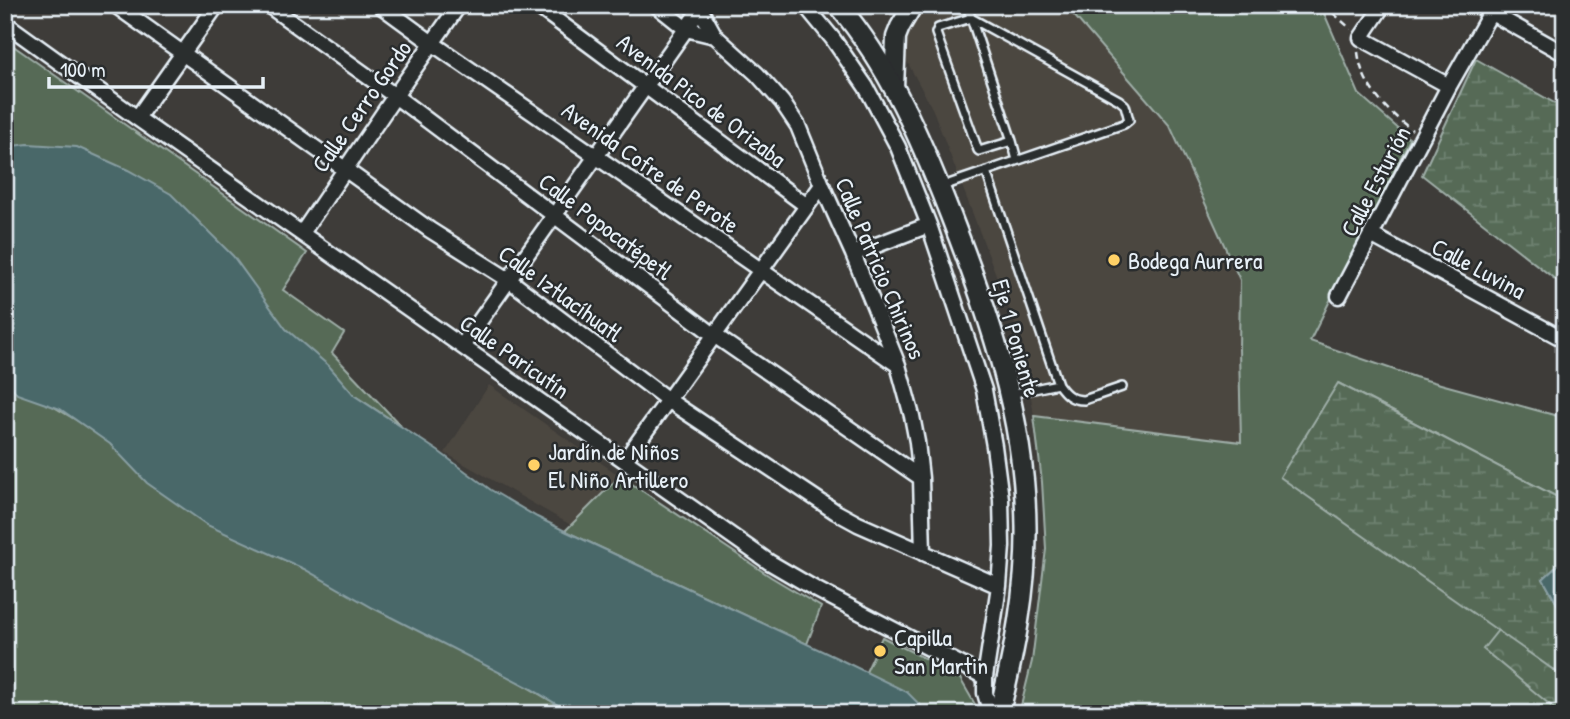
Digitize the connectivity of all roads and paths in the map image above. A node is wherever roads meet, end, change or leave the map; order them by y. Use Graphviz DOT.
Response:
graph roads {
  1 [pos="115,5"];
  2 [pos="217,5"];
  3 [pos="268,5"];
  4 [pos="380,5"];
  5 [pos="459,5"];
  6 [pos="536,5"];
  7 [pos="656,5"];
  8 [pos="805,5"];
  9 [pos="838,5"];
  10 [pos="913,5"];
  11 [pos="967,5"];
  12 [pos="1324,5"];
  13 [pos="1383,5"];
  14 [pos="1477,5"];
  15 [pos="699,7"];
  16 [pos="1493,9"];
  17 [pos="971,18"];
  18 [pos="5,23"];
  19 [pos="686,29"];
  20 [pos="715,36"];
  21 [pos="1361,38"];
  22 [pos="432,43"];
  23 [pos="1565,54"];
  24 [pos="183,55"];
  25 [pos="1449,86"];
  26 [pos="646,87"];
  27 [pos="894,89"];
  28 [pos="395,96"];
  29 [pos="137,118"];
  30 [pos="1423,139"];
  31 [pos="1012,141"];
  32 [pos="597,156"];
  33 [pos="1017,160"];
  34 [pos="345,169"];
  35 [pos="986,170"];
  36 [pos="822,185"];
  37 [pos="939,188"];
  38 [pos="807,206"];
  39 [pos="554,216"];
  40 [pos="929,225"];
  41 [pos="302,233"];
  42 [pos="1371,235"];
  43 [pos="853,254"];
  44 [pos="761,271"];
  45 [pos="509,280"];
  46 [pos="1339,296"];
  47 [pos="715,335"];
  48 [pos="1565,340"];
  49 [pos="462,346"];
  50 [pos="898,365"];
  51 [pos="1058,384"];
  52 [pos="1122,387"];
  53 [pos="1010,394"];
  54 [pos="668,400"];
  55 [pos="625,460"];
  56 [pos="921,478"];
  57 [pos="923,553"];
  58 [pos="999,586"];
  59 [pos="985,677"];
  60 [pos="991,714"];
  61 [pos="999,714"];
  1 -- 24 [label="street, Calle Iztlacíhuatl"];
  2 -- 24 [label="street"];
  3 -- 28 [label="street, Calle Popocatépetl"];
  4 -- 22 [label="street, Avenida Cofre de Perote"];
  5 -- 22 [label="street, Calle Cerro Gordo"];
  6 -- 26 [label="street, Avenida Pico de Orizaba"];
  7 -- 19 [label="street, Calle Patricio Chirinos"];
  8 -- 40 [label="street"];
  9 -- 27 [label="main road, Eje 1 Poniente"];
  10 -- 27 [label="street"];
  11 -- 17 [label="lane"];
  12 -- 21 [label="path"];
  13 -- 21 [label="street"];
  14 -- 16 [label="street"];
  15 -- 19 [label="street"];
  15 -- 20 [label="street, Calle Patricio Chirinos"];
  16 -- 23 [label="street"];
  16 -- 25 [label="street, Calle Esturión"];
  17 -- 31 [label="lane"];
  17 -- 31 [label="lane"];
  17 -- 33 [label="lane"];
  18 -- 29 [label="street, Calle Paricutín"];
  19 -- 20 [label="street, Calle Patricio Chirinos"];
  19 -- 26 [label="street"];
  20 -- 36 [label="street, Calle Patricio Chirinos"];
  21 -- 25 [label="street"];
  21 -- 30 [label="path"];
  22 -- 28 [label="street, Calle Cerro Gordo"];
  22 -- 32 [label="street, Avenida Cofre de Perote"];
  24 -- 29 [label="street"];
  24 -- 34 [label="street, Calle Iztlacíhuatl"];
  25 -- 30 [label="street, Calle Esturión"];
  26 -- 32 [label="street"];
  26 -- 38 [label="street, Avenida Pico de Orizaba"];
  27 -- 37 [label="main road, Eje 1 Poniente"];
  28 -- 34 [label="street, Calle Cerro Gordo"];
  28 -- 39 [label="street, Calle Popocatépetl"];
  29 -- 41 [label="street, Calle Paricutín"];
  30 -- 42 [label="street, Calle Esturión"];
  31 -- 33 [label="lane"];
  32 -- 39 [label="street"];
  32 -- 44 [label="street, Avenida Cofre de Perote"];
  33 -- 35 [label="lane"];
  34 -- 41 [label="street, Calle Cerro Gordo"];
  34 -- 45 [label="street, Calle Iztlacíhuatl"];
  35 -- 37 [label="lane"];
  35 -- 51 [label="lane"];
  36 -- 38 [label="street"];
  36 -- 43 [label="street, Calle Patricio Chirinos"];
  37 -- 53 [label="main road, Eje 1 Poniente"];
  38 -- 44 [label="street"];
  39 -- 45 [label="street"];
  39 -- 47 [label="street, Calle Popocatépetl"];
  40 -- 43 [label="street"];
  40 -- 58 [label="street"];
  41 -- 49 [label="street, Calle Paricutín"];
  42 -- 46 [label="street, Calle Esturión"];
  42 -- 48 [label="street, Calle Luvina"];
  43 -- 50 [label="street, Calle Patricio Chirinos"];
  44 -- 47 [label="street"];
  44 -- 50 [label="street, Avenida Cofre de Perote"];
  45 -- 49 [label="street"];
  45 -- 54 [label="street, Calle Iztlacíhuatl"];
  47 -- 54 [label="street"];
  47 -- 56 [label="street, Calle Popocatépetl"];
  49 -- 55 [label="street, Calle Paricutín"];
  50 -- 56 [label="street, Calle Patricio Chirinos"];
  51 -- 52 [label="lane"];
  51 -- 53 [label="lane"];
  53 -- 61 [label="main road, Eje 1 Poniente"];
  54 -- 55 [label="street"];
  54 -- 57 [label="street, Calle Iztlacíhuatl"];
  55 -- 59 [label="street, Calle Paricutín"];
  56 -- 57 [label="street, Calle Patricio Chirinos"];
  57 -- 58 [label="street, Calle Iztlacíhuatl"];
  58 -- 59 [label="street"];
  59 -- 60 [label="street"];
}
